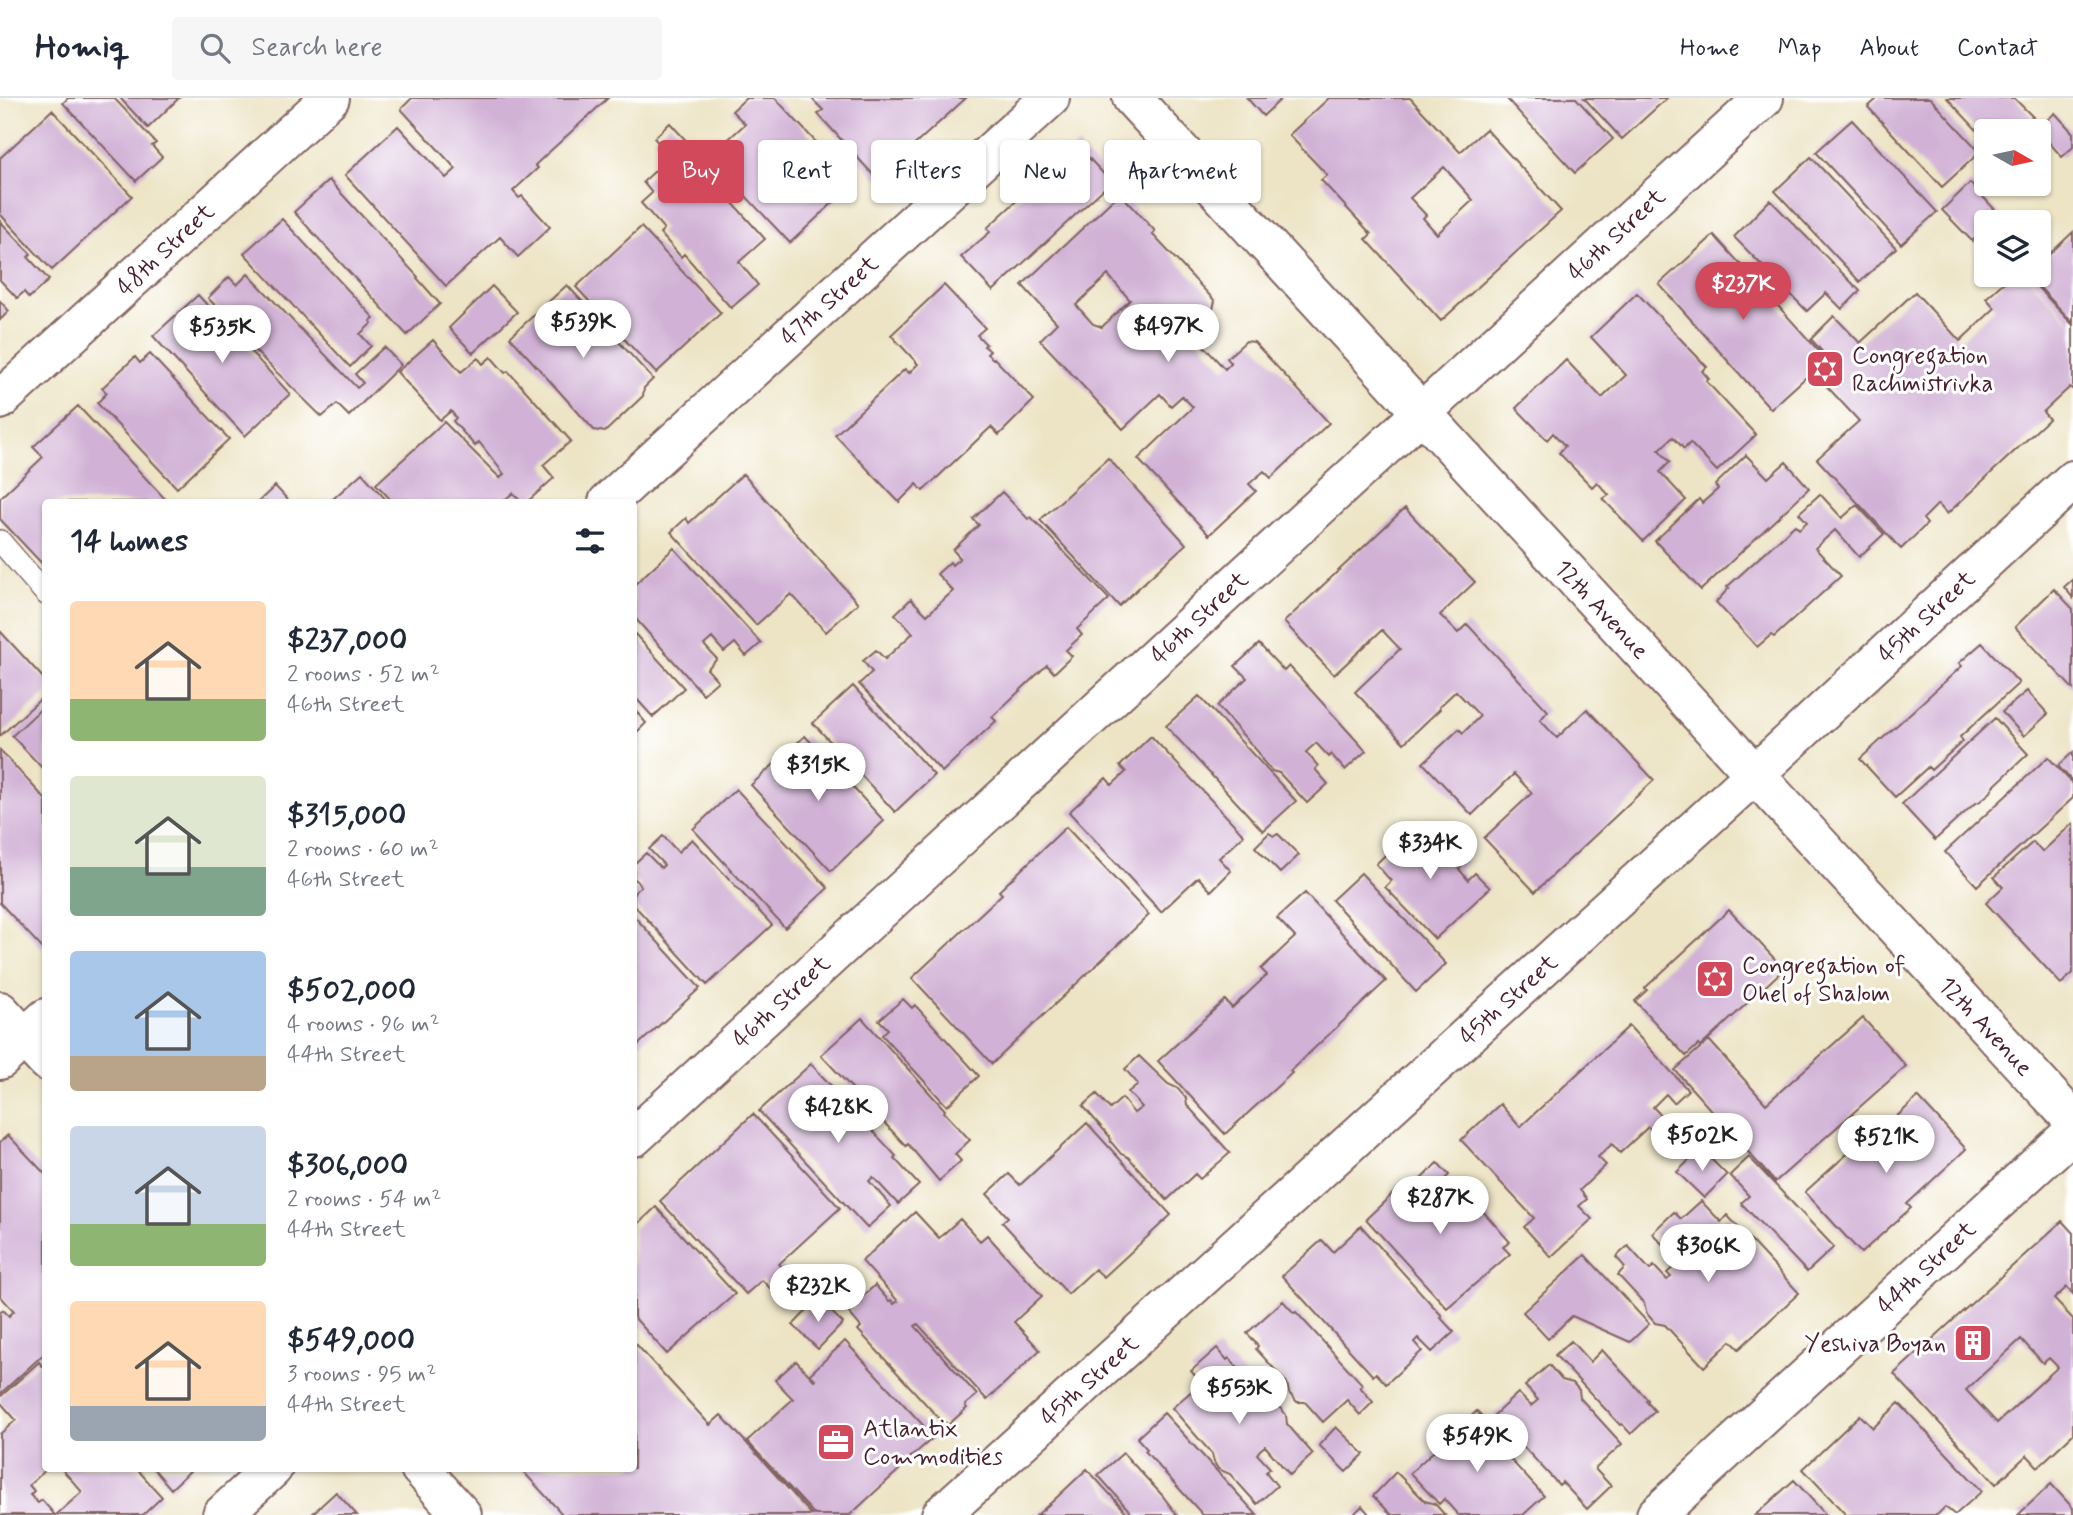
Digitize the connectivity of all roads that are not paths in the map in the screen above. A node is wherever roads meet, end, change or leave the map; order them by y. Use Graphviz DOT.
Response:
graph roads {
  1 [pos="330,98"];
  2 [pos="1049,98"];
  3 [pos="1132,98"];
  4 [pos="1764,98"];
  5 [pos="0,400"];
  6 [pos="1421,413"];
  7 [pos="2073,480"];
  8 [pos="611,499"];
  9 [pos="0,541"];
  10 [pos="42,589"];
  11 [pos="1754,775"];
  12 [pos="2073,1120"];
  13 [pos="2073,1132"];
  14 [pos="637,1134"];
  15 [pos="269,1472"];
  16 [pos="424,1472"];
  17 [pos="222,1515"];
  18 [pos="462,1515"];
  19 [pos="941,1515"];
  20 [pos="1656,1515"];
  1 -- 5 [label="street, 48th Street"];
  2 -- 8 [label="street, 47th Street"];
  3 -- 6 [label="street, 12th Avenue"];
  4 -- 6 [label="street, 46th Street"];
  6 -- 11 [label="street, 12th Avenue"];
  6 -- 14 [label="street, 46th Street"];
  7 -- 11 [label="street, 45th Street"];
  9 -- 10 [label="lane"];
  11 -- 12 [label="street, 12th Avenue"];
  11 -- 19 [label="street, 45th Street"];
  13 -- 20 [label="street, 44th Street"];
  15 -- 17 [label="street"];
  16 -- 18 [label="street"];
}
